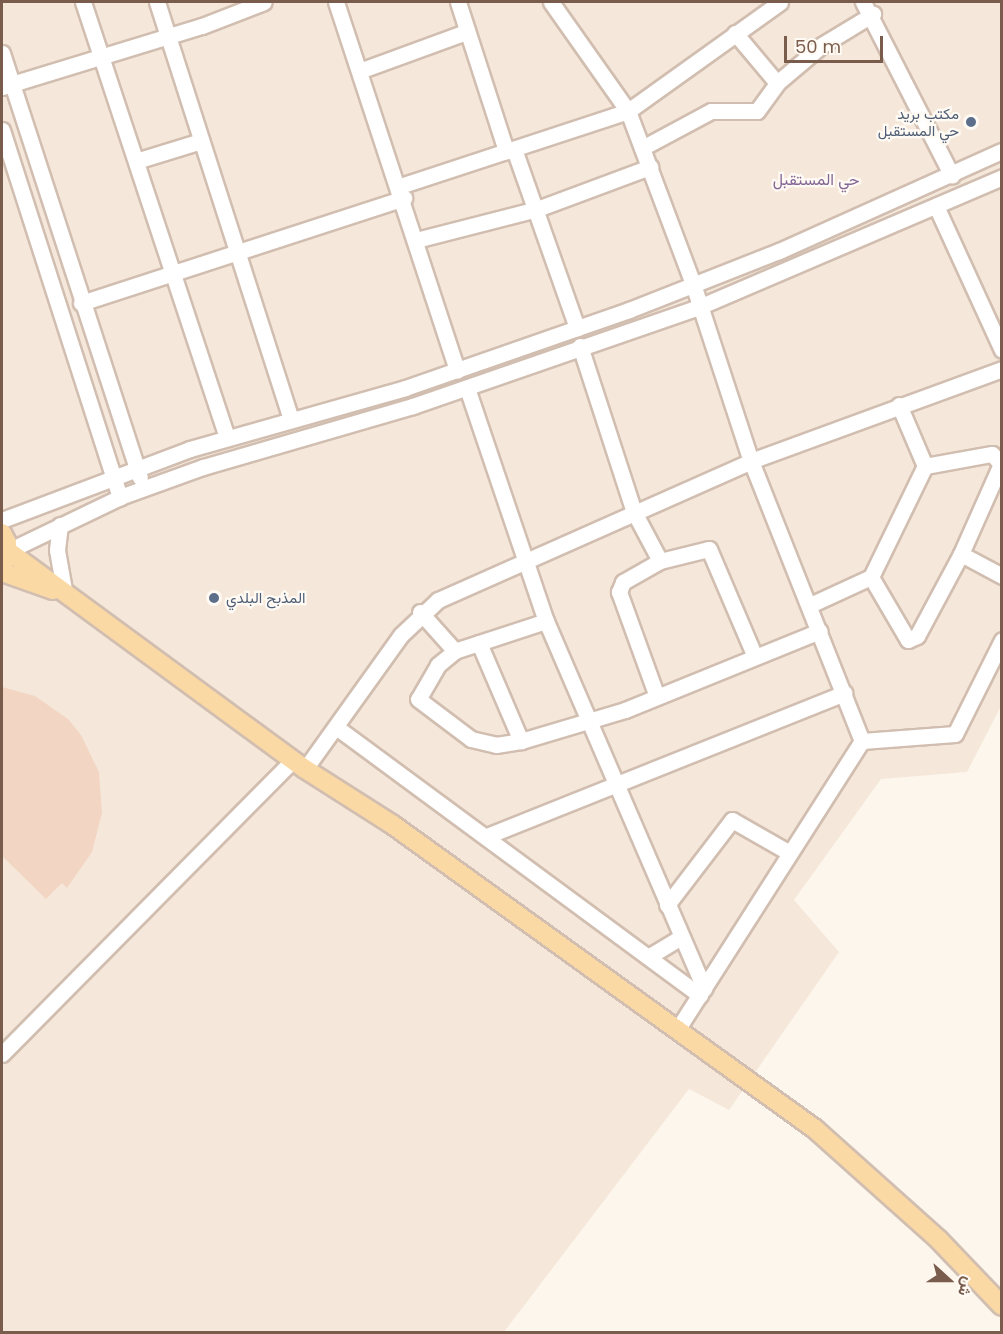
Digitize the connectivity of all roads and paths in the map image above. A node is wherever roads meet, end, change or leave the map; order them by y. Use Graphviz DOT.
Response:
graph roads {
  1 [pos="83,2"];
  2 [pos="157,2"];
  3 [pos="264,2"];
  4 [pos="336,2"];
  5 [pos="458,2"];
  6 [pos="551,2"];
  7 [pos="863,2"];
  8 [pos="776,3"];
  9 [pos="873,14"];
  10 [pos="466,32"];
  11 [pos="735,33"];
  12 [pos="167,34"];
  13 [pos="2,53"];
  14 [pos="101,58"];
  15 [pos="362,70"];
  16 [pos="777,83"];
  17 [pos="7,86"];
  18 [pos="628,111"];
  19 [pos="2,130"];
  20 [pos="201,141"];
  21 [pos="642,148"];
  22 [pos="510,150"];
  23 [pos="1002,151"];
  24 [pos="136,161"];
  25 [pos="650,167"];
  26 [pos="952,176"];
  27 [pos="1002,177"];
  28 [pos="402,192"];
  29 [pos="936,207"];
  30 [pos="537,209"];
  31 [pos="416,240"];
  32 [pos="63,251"];
  33 [pos="238,252"];
  34 [pos="42,258"];
  35 [pos="175,274"];
  36 [pos="693,284"];
  37 [pos="81,303"];
  38 [pos="699,307"];
  39 [pos="577,328"];
  40 [pos="580,346"];
  41 [pos="1002,350"];
  42 [pos="1002,369"];
  43 [pos="457,371"];
  44 [pos="467,388"];
  45 [pos="900,405"];
  46 [pos="291,420"];
  47 [pos="227,438"];
  48 [pos="751,461"];
  49 [pos="926,466"];
  50 [pos="137,467"];
  51 [pos="114,476"];
  52 [pos="143,488"];
  53 [pos="120,497"];
  54 [pos="634,512"];
  55 [pos="2,520"];
  56 [pos="60,525"];
  57 [pos="4,550"];
  58 [pos="961,554"];
  59 [pos="522,560"];
  60 [pos="660,561"];
  61 [pos="2,572"];
  62 [pos="1002,576"];
  63 [pos="871,577"];
  64 [pos="64,588"];
  65 [pos="810,605"];
  66 [pos="87,607"];
  67 [pos="420,612"];
  68 [pos="546,621"];
  69 [pos="820,631"];
  70 [pos="1002,640"];
  71 [pos="479,643"];
  72 [pos="455,651"];
  73 [pos="754,657"];
  74 [pos="844,693"];
  75 [pos="656,694"];
  76 [pos="587,722"];
  77 [pos="336,727"];
  78 [pos="521,741"];
  79 [pos="862,741"];
  80 [pos="299,765"];
  81 [pos="615,784"];
  82 [pos="487,836"];
  83 [pos="789,852"];
  84 [pos="666,905"];
  85 [pos="680,939"];
  86 [pos="648,957"];
  87 [pos="702,992"];
  88 [pos="677,1030"];
  89 [pos="2,1054"];
  90 [pos="1002,1306"];
  1 -- 14 [label="street"];
  2 -- 12 [label="street"];
  3 -- 12 [label="street"];
  4 -- 15 [label="street"];
  5 -- 10 [label="street"];
  6 -- 18 [label="street"];
  7 -- 9 [label="street"];
  8 -- 11 [label="street"];
  9 -- 16 [label="street"];
  9 -- 26 [label="street"];
  10 -- 15 [label="street"];
  10 -- 22 [label="street"];
  11 -- 16 [label="street"];
  11 -- 18 [label="street"];
  12 -- 14 [label="street"];
  12 -- 20 [label="street"];
  13 -- 17 [label="street"];
  14 -- 17 [label="street"];
  14 -- 24 [label="street"];
  15 -- 28 [label="street"];
  16 -- 21 [label="street"];
  17 -- 32 [label="street"];
  18 -- 21 [label="street"];
  18 -- 22 [label="street"];
  19 -- 34 [label="street"];
  20 -- 24 [label="street"];
  20 -- 33 [label="street"];
  21 -- 25 [label="street"];
  22 -- 28 [label="street"];
  22 -- 30 [label="street"];
  23 -- 26 [label="street"];
  24 -- 35 [label="street"];
  25 -- 30 [label="street"];
  25 -- 36 [label="street"];
  26 -- 36 [label="street"];
  27 -- 29 [label="street"];
  28 -- 31 [label="street"];
  28 -- 33 [label="street"];
  29 -- 38 [label="street"];
  29 -- 41 [label="street"];
  30 -- 31 [label="street"];
  30 -- 39 [label="street"];
  31 -- 43 [label="street"];
  32 -- 34 [label="street"];
  32 -- 37 [label="street"];
  33 -- 35 [label="street"];
  33 -- 46 [label="street"];
  34 -- 51 [label="street"];
  35 -- 37 [label="street"];
  35 -- 47 [label="street"];
  36 -- 38 [label="street"];
  36 -- 39 [label="street"];
  37 -- 50 [label="street"];
  38 -- 40 [label="street"];
  38 -- 48 [label="street"];
  39 -- 43 [label="street"];
  40 -- 44 [label="street"];
  40 -- 54 [label="street"];
  42 -- 45 [label="street"];
  43 -- 46 [label="street"];
  44 -- 52 [label="street"];
  44 -- 59 [label="street"];
  45 -- 48 [label="street"];
  45 -- 49 [label="street"];
  46 -- 47 [label="street"];
  47 -- 50 [label="street"];
  48 -- 54 [label="street"];
  48 -- 65 [label="street"];
  49 -- 58 [label="street"];
  49 -- 63 [label="street"];
  50 -- 51 [label="street"];
  50 -- 52 [label="street"];
  51 -- 53 [label="street"];
  51 -- 55 [label="street"];
  52 -- 53 [label="street"];
  53 -- 56 [label="street"];
  54 -- 59 [label="street"];
  54 -- 60 [label="street"];
  56 -- 57 [label="street"];
  56 -- 64 [label="street"];
  57 -- 64 [label="main road"];
  58 -- 62 [label="street"];
  58 -- 63 [label="street"];
  59 -- 67 [label="street"];
  59 -- 68 [label="street"];
  60 -- 73 [label="street"];
  60 -- 75 [label="street"];
  61 -- 66 [label="main road"];
  63 -- 65 [label="street"];
  64 -- 66 [label="main road"];
  65 -- 69 [label="street"];
  66 -- 80 [label="main road"];
  67 -- 72 [label="street"];
  67 -- 77 [label="street"];
  68 -- 71 [label="street"];
  68 -- 76 [label="street"];
  69 -- 73 [label="street"];
  69 -- 74 [label="street"];
  70 -- 79 [label="street"];
  71 -- 72 [label="street"];
  71 -- 78 [label="street"];
  72 -- 78 [label="street"];
  73 -- 75 [label="street"];
  74 -- 79 [label="street"];
  74 -- 81 [label="street"];
  75 -- 76 [label="street"];
  76 -- 78 [label="street"];
  76 -- 81 [label="street"];
  77 -- 80 [label="street"];
  77 -- 82 [label="street"];
  79 -- 83 [label="street"];
  80 -- 88 [label="main road"];
  80 -- 89 [label="street"];
  81 -- 82 [label="street"];
  81 -- 84 [label="street"];
  82 -- 86 [label="street"];
  83 -- 84 [label="street"];
  83 -- 87 [label="street"];
  84 -- 85 [label="street"];
  85 -- 86 [label="street"];
  85 -- 87 [label="street"];
  86 -- 87 [label="street"];
  87 -- 88 [label="street"];
  88 -- 90 [label="main road"];
}
